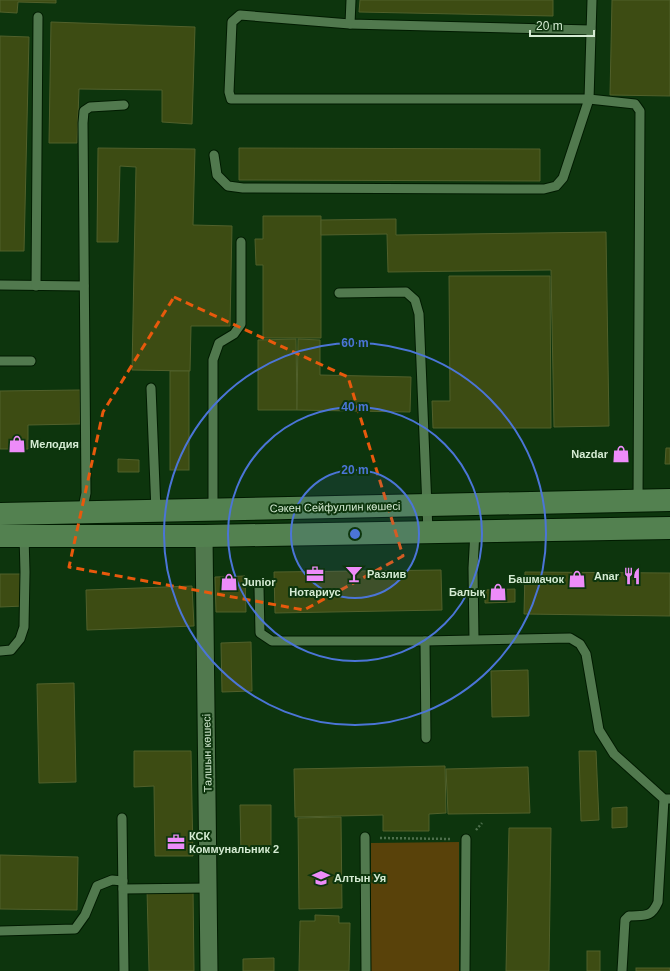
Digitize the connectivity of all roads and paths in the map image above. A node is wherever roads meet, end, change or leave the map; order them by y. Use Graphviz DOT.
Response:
graph roads {
  1 [pos="351,0"];
  2 [pos="592,0"];
  3 [pos="38,17"];
  4 [pos="350,24"];
  5 [pos="591,30"];
  6 [pos="589,99"];
  7 [pos="124,105"];
  8 [pos="214,155"];
  9 [pos="241,242"];
  10 [pos="0,285"];
  11 [pos="36,286"];
  12 [pos="84,286"];
  13 [pos="339,293"];
  14 [pos="31,361"];
  15 [pos="0,362"];
  16 [pos="151,388"];
  17 [pos="638,500"];
  18 [pos="670,500"];
  19 [pos="427,505"];
  20 [pos="213,510"];
  21 [pos="156,511"];
  22 [pos="82,513"];
  23 [pos="0,514"];
  24 [pos="615,528"];
  25 [pos="670,528"];
  26 [pos="475,531"];
  27 [pos="428,532"];
  28 [pos="24,535"];
  29 [pos="0,536"];
  30 [pos="204,536"];
  31 [pos="670,543"];
  32 [pos="259,588"];
  33 [pos="474,639"];
  34 [pos="425,641"];
  35 [pos="0,651"];
  36 [pos="426,738"];
  37 [pos="667,799"];
  38 [pos="122,818"];
  39 [pos="482,823"];
  40 [pos="365,837"];
  41 [pos="466,839"];
  42 [pos="123,885"];
  43 [pos="208,888"];
  44 [pos="0,931"];
  45 [pos="124,971"];
  46 [pos="209,971"];
  47 [pos="366,971"];
  48 [pos="466,971"];
  49 [pos="622,971"];
  1 -- 4 [label="lane"];
  2 -- 5 [label="lane"];
  3 -- 11 [label="lane"];
  4 -- 5 [label="lane"];
  4 -- 6 [label="lane"];
  5 -- 6 [label="lane"];
  6 -- 8 [label="lane"];
  6 -- 17 [label="lane"];
  7 -- 12 [label="lane"];
  9 -- 20 [label="lane"];
  10 -- 11 [label="lane"];
  11 -- 12 [label="lane"];
  12 -- 22 [label="lane"];
  13 -- 19 [label="lane"];
  14 -- 15 [label="lane"];
  16 -- 21 [label="lane"];
  17 -- 18 [label="main road, Сәкен Сейфуллин көшесі"];
  17 -- 19 [label="main road, Сәкен Сейфуллин көшесі"];
  19 -- 20 [label="main road, Сәкен Сейфуллин көшесі"];
  19 -- 27 [label="lane"];
  20 -- 21 [label="main road, Сәкен Сейфуллин көшесі"];
  21 -- 22 [label="main road, Сәкен Сейфуллин көшесі"];
  22 -- 23 [label="main road, Сәкен Сейфуллин көшесі"];
  24 -- 25 [label="main road"];
  24 -- 26 [label="main road"];
  24 -- 31 [label="main road"];
  26 -- 27 [label="main road"];
  26 -- 33 [label="lane"];
  27 -- 30 [label="main road"];
  28 -- 29 [label="main road"];
  28 -- 30 [label="main road"];
  28 -- 35 [label="lane"];
  30 -- 43 [label="street, Талшын көшесі"];
  32 -- 34 [label="lane"];
  33 -- 34 [label="lane"];
  33 -- 37 [label="lane"];
  34 -- 36 [label="lane"];
  37 -- 49 [label="lane"];
  38 -- 42 [label="lane"];
  39 -- 41 [label="path"];
  40 -- 41 [label="path"];
  40 -- 47 [label="lane"];
  41 -- 48 [label="lane"];
  42 -- 43 [label="lane"];
  42 -- 44 [label="lane"];
  42 -- 45 [label="lane"];
  43 -- 46 [label="street, Талшын көшесі"];
}
